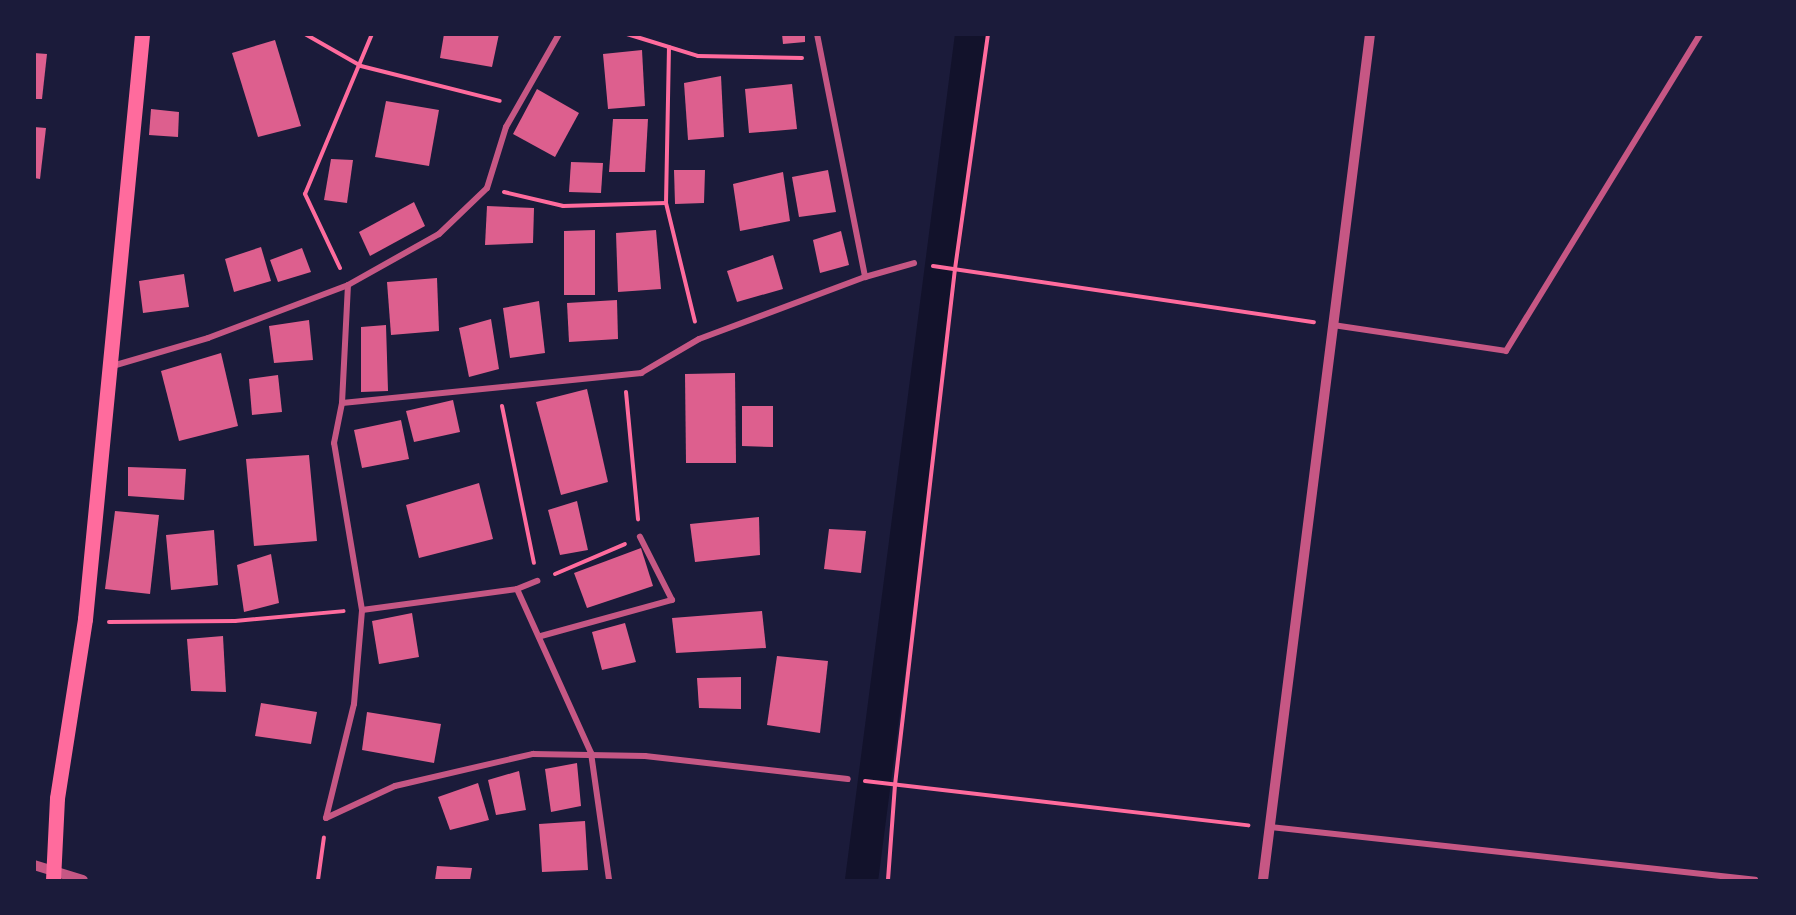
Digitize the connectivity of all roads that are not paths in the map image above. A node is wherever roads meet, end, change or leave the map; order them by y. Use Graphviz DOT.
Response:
graph roads {
  1 [pos="142,34"];
  2 [pos="559,34"];
  3 [pos="817,34"];
  4 [pos="1370,34"];
  5 [pos="1700,34"];
  6 [pos="914,263"];
  7 [pos="865,277"];
  8 [pos="348,285"];
  9 [pos="1333,325"];
  10 [pos="109,367"];
  11 [pos="342,403"];
  12 [pos="640,537"];
  13 [pos="537,581"];
  14 [pos="517,589"];
  15 [pos="362,610"];
  16 [pos="541,636"];
  17 [pos="591,753"];
  18 [pos="848,780"];
  19 [pos="1270,827"];
  20 [pos="34,865"];
  21 [pos="53,876"];
  22 [pos="83,880"];
  23 [pos="609,880"];
  24 [pos="1263,880"];
  25 [pos="1755,880"];
  1 -- 10 [label="main road"];
  2 -- 8 [label="street"];
  3 -- 7 [label="street"];
  4 -- 9 [label="street"];
  5 -- 9 [label="street"];
  6 -- 7 [label="street"];
  7 -- 11 [label="street"];
  8 -- 10 [label="street"];
  8 -- 11 [label="street"];
  9 -- 19 [label="street"];
  10 -- 21 [label="main road"];
  11 -- 15 [label="street"];
  12 -- 16 [label="street"];
  13 -- 14 [label="street"];
  14 -- 15 [label="street"];
  14 -- 16 [label="street"];
  15 -- 17 [label="street"];
  16 -- 17 [label="street"];
  17 -- 18 [label="street"];
  17 -- 23 [label="street"];
  19 -- 24 [label="street"];
  19 -- 25 [label="street"];
  20 -- 21 [label="street"];
  21 -- 22 [label="street"];
}
